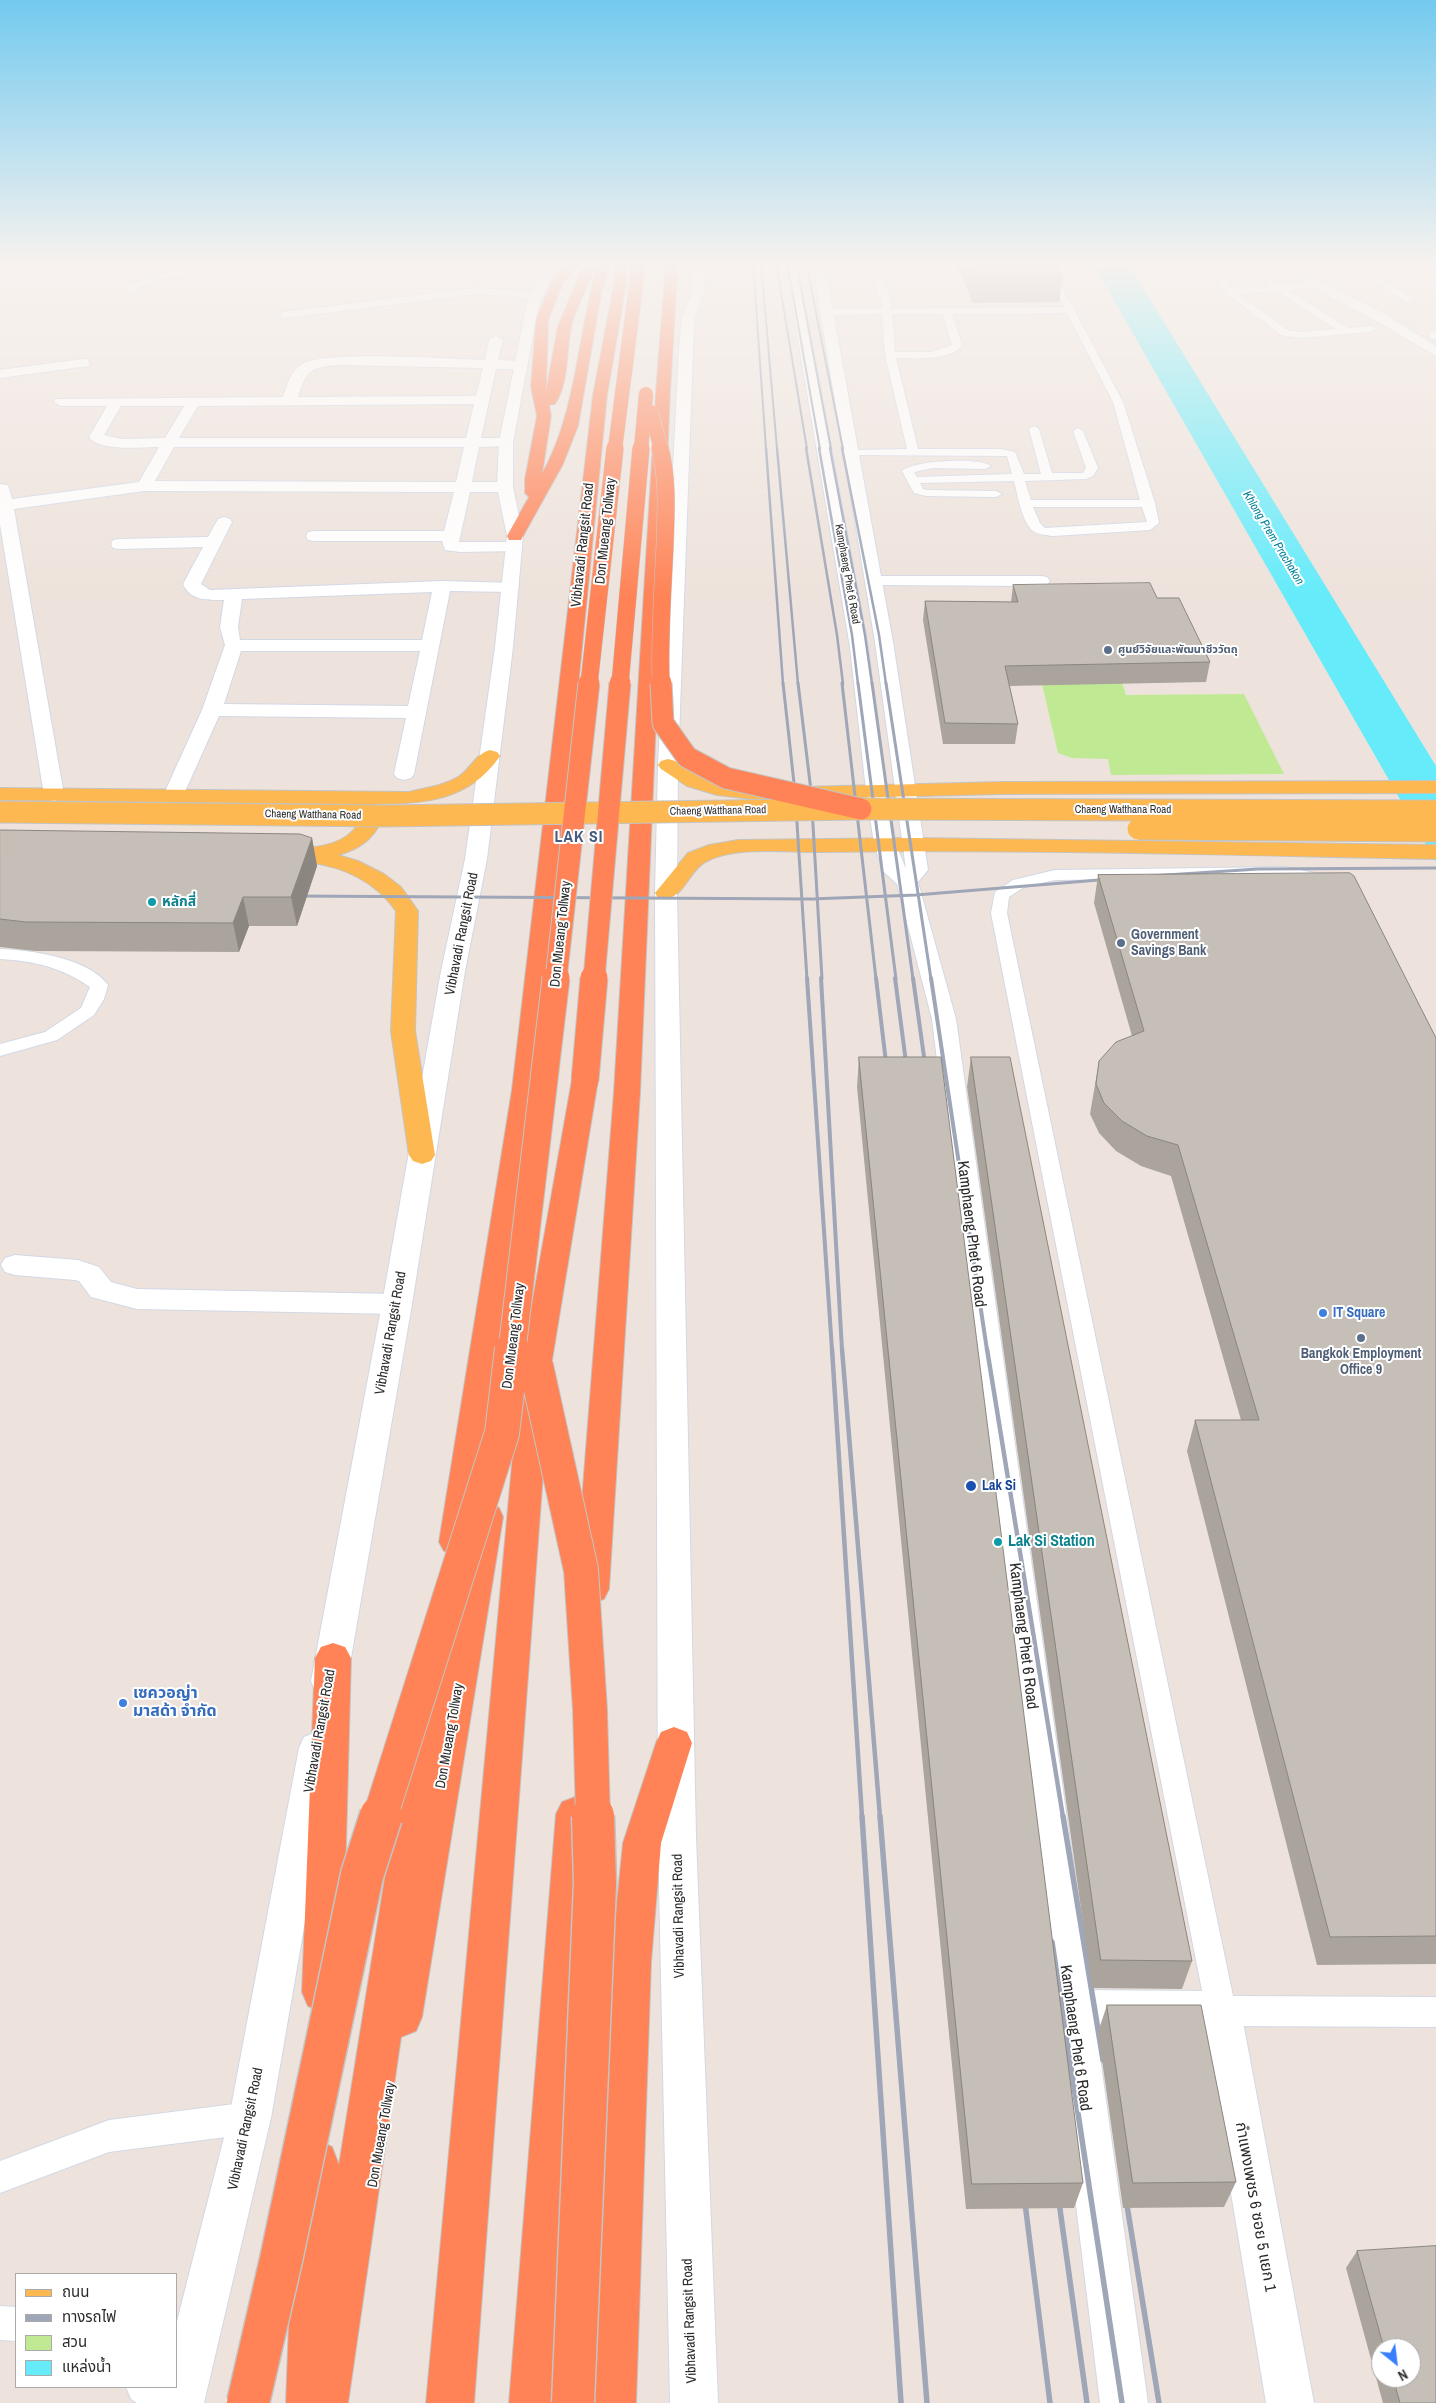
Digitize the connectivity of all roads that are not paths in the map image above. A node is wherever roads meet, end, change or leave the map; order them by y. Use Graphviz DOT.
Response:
graph roads {
  1 [pos="298,374"];
  2 [pos="488,374"];
  3 [pos="518,374"];
  4 [pos="539,374"];
  5 [pos="558,374"];
  6 [pos="580,374"];
  7 [pos="604,374"];
  8 [pos="624,374"];
  9 [pos="666,374"];
  10 [pos="685,374"];
  11 [pos="812,374"];
  12 [pos="838,374"];
  13 [pos="895,374"];
  14 [pos="1103,374"];
  15 [pos="482,400"];
  16 [pos="194,401"];
  17 [pos="289,401"];
  18 [pos="61,402"];
  19 [pos="116,403"];
  20 [pos="544,416"];
  21 [pos="1034,429"];
  22 [pos="1078,431"];
  23 [pos="472,442"];
  24 [pos="506,442"];
  25 [pos="169,443"];
  26 [pos="913,452"];
  27 [pos="853,453"];
  28 [pos="985,466"];
  29 [pos="1020,478"];
  30 [pos="1048,478"];
  31 [pos="913,480"];
  32 [pos="144,486"];
  33 [pos="462,487"];
  34 [pos="505,487"];
  35 [pos="996,494"];
  36 [pos="533,502"];
  37 [pos="1149,503"];
  38 [pos="1027,504"];
  39 [pos="224,522"];
  40 [pos="314,536"];
  41 [pos="451,536"];
  42 [pos="214,542"];
  43 [pos="515,542"];
  44 [pos="119,544"];
  45 [pos="1041,581"];
  46 [pos="875,582"];
  47 [pos="442,586"];
  48 [pos="510,587"];
  49 [pos="234,595"];
  50 [pos="234,645"];
  51 [pos="430,646"];
  52 [pos="212,710"];
  53 [pos="416,712"];
  54 [pos="490,756"];
  55 [pos="668,765"];
  56 [pos="404,774"];
  57 [pos="1002,788"];
  58 [pos="1436,788"];
  59 [pos="876,790"];
  60 [pos="907,790"];
  61 [pos="0,794"];
  62 [pos="54,795"];
  63 [pos="173,796"];
  64 [pos="346,798"];
  65 [pos="861,809"];
  66 [pos="1436,811"];
  67 [pos="0,812"];
  68 [pos="0,828"];
  69 [pos="1436,831"];
  70 [pos="885,844"];
  71 [pos="914,844"];
  72 [pos="1018,846"];
  73 [pos="1436,852"];
  74 [pos="257,853"];
  75 [pos="307,854"];
  76 [pos="907,881"];
  77 [pos="1333,887"];
  78 [pos="666,893"];
  79 [pos="0,954"];
  80 [pos="0,1050"];
  81 [pos="422,1155"];
  82 [pos="16,1265"];
  83 [pos="397,1304"];
  84 [pos="536,1366"];
  85 [pos="502,1433"];
  86 [pos="333,1658"];
  87 [pos="674,1743"];
  88 [pos="631,1962"];
  89 [pos="1071,2010"];
  90 [pos="1221,2011"];
  91 [pos="1436,2012"];
  92 [pos="250,2118"];
  93 [pos="0,2176"];
  94 [pos="1111,2305"];
  95 [pos="539,2318"];
  96 [pos="0,2323"];
  97 [pos="15,2324"];
  98 [pos="145,2388"];
  99 [pos="168,2403"];
  100 [pos="180,2403"];
  101 [pos="248,2403"];
  102 [pos="309,2403"];
  103 [pos="324,2403"];
  104 [pos="336,2403"];
  105 [pos="450,2403"];
  106 [pos="533,2403"];
  107 [pos="573,2403"];
  108 [pos="612,2403"];
  109 [pos="694,2403"];
  110 [pos="1109,2403"];
  111 [pos="1124,2403"];
  112 [pos="1290,2403"];
  1 -- 17 [label="street"];
  2 -- 15 [label="street"];
  3 -- 24 [label="street, Vibhavadi Rangsit Road"];
  4 -- 20 [label="highway"];
  5 -- 20 [label="highway"];
  6 -- 36 [label="highway"];
  7 -- 103 [label="highway, Vibhavadi Rangsit Road"];
  8 -- 85 [label="highway, Don Mueang Tollway, bridge"];
  9 -- 95 [label="highway, Vibhavadi Rangsit Road"];
  10 -- 55 [label="street, Vibhavadi Rangsit Road"];
  11 -- 59 [label="street, Kamphaeng Phet 6 Road"];
  12 -- 27 [label="street, Kamphaeng Phet 6 Road"];
  13 -- 26 [label="lane"];
  14 -- 37 [label="lane"];
  15 -- 17 [label="street"];
  15 -- 23 [label="street"];
  16 -- 17 [label="street"];
  16 -- 19 [label="street"];
  16 -- 25 [label="street"];
  18 -- 19 [label="street"];
  19 -- 25 [label="street"];
  20 -- 36 [label="highway"];
  21 -- 30 [label="lane"];
  22 -- 30 [label="lane"];
  23 -- 24 [label="street"];
  23 -- 25 [label="street"];
  23 -- 33 [label="street"];
  24 -- 34 [label="street, Vibhavadi Rangsit Road"];
  25 -- 32 [label="street"];
  26 -- 27 [label="lane"];
  26 -- 29 [label="lane"];
  27 -- 46 [label="street, Kamphaeng Phet 6 Road"];
  28 -- 31 [label="lane"];
  29 -- 30 [label="lane"];
  29 -- 31 [label="lane"];
  29 -- 38 [label="lane"];
  31 -- 35 [label="lane"];
  32 -- 33 [label="street"];
  32 -- 62 [label="street"];
  33 -- 34 [label="street"];
  33 -- 41 [label="street"];
  34 -- 43 [label="street, Vibhavadi Rangsit Road"];
  36 -- 43 [label="highway"];
  37 -- 38 [label="lane"];
  37 -- 38 [label="lane"];
  39 -- 42 [label="street"];
  40 -- 41 [label="street"];
  41 -- 43 [label="street"];
  42 -- 44 [label="street"];
  42 -- 49 [label="street"];
  43 -- 48 [label="street, Vibhavadi Rangsit Road"];
  45 -- 46 [label="street"];
  46 -- 60 [label="street, Kamphaeng Phet 6 Road"];
  47 -- 48 [label="street"];
  47 -- 49 [label="street"];
  47 -- 51 [label="street"];
  48 -- 54 [label="street, Vibhavadi Rangsit Road"];
  49 -- 50 [label="street"];
  50 -- 51 [label="street"];
  50 -- 52 [label="street"];
  51 -- 53 [label="street"];
  52 -- 53 [label="street"];
  52 -- 63 [label="street"];
  53 -- 56 [label="street"];
  54 -- 64 [label="main road, Chaeng Watthana Road"];
  54 -- 81 [label="street, Vibhavadi Rangsit Road"];
  55 -- 59 [label="main road, Chaeng Watthana Road"];
  55 -- 78 [label="street, Vibhavadi Rangsit Road"];
  57 -- 58 [label="main road, Chaeng Watthana Road"];
  57 -- 60 [label="main road, Chaeng Watthana Road"];
  57 -- 72 [label="main road"];
  59 -- 60 [label="main road, Chaeng Watthana Road"];
  59 -- 70 [label="street, Kamphaeng Phet 6 Road"];
  60 -- 71 [label="street, Kamphaeng Phet 6 Road"];
  61 -- 62 [label="main road, Chaeng Watthana Road"];
  62 -- 63 [label="main road, Chaeng Watthana Road"];
  63 -- 64 [label="main road, Chaeng Watthana Road"];
  64 -- 75 [label="main road"];
  65 -- 66 [label="main road, Chaeng Watthana Road, bridge"];
  65 -- 67 [label="main road, Chaeng Watthana Road, bridge"];
  65 -- 84 [label="highway, Don Mueang Tollway, bridge"];
  68 -- 69 [label="main road, Chaeng Watthana Road, bridge"];
  70 -- 71 [label="main road"];
  70 -- 76 [label="street, Kamphaeng Phet 6 Road"];
  70 -- 78 [label="main road"];
  71 -- 72 [label="main road"];
  71 -- 76 [label="street, Kamphaeng Phet 6 Road"];
  72 -- 73 [label="main road"];
  74 -- 75 [label="main road"];
  75 -- 81 [label="main road"];
  76 -- 89 [label="street, Kamphaeng Phet 6 Road"];
  77 -- 90 [label="lane"];
  78 -- 87 [label="street, Vibhavadi Rangsit Road"];
  79 -- 80 [label="lane"];
  81 -- 83 [label="street, Vibhavadi Rangsit Road"];
  82 -- 83 [label="street"];
  83 -- 86 [label="street, Vibhavadi Rangsit Road"];
  84 -- 105 [label="highway, Don Mueang Tollway, bridge"];
  84 -- 107 [label="highway, bridge"];
  85 -- 101 [label="highway, bridge"];
  85 -- 104 [label="highway, Don Mueang Tollway, bridge"];
  86 -- 92 [label="street, Vibhavadi Rangsit Road"];
  86 -- 102 [label="highway"];
  87 -- 88 [label="highway"];
  87 -- 109 [label="street, Vibhavadi Rangsit Road"];
  88 -- 95 [label="highway"];
  88 -- 108 [label="highway"];
  89 -- 90 [label="street"];
  89 -- 94 [label="street, Kamphaeng Phet 6 Road"];
  90 -- 91 [label="lane"];
  90 -- 112 [label="street, กำแพงเพชร 6 ซอย 5 แยก 1"];
  92 -- 93 [label="lane"];
  92 -- 100 [label="street, Vibhavadi Rangsit Road"];
  94 -- 110 [label="street, Kamphaeng Phet 6 Road"];
  94 -- 111 [label="street, Kamphaeng Phet 6 Road"];
  95 -- 106 [label="highway, Vibhavadi Rangsit Road"];
  96 -- 97 [label="lane"];
  98 -- 99 [label="lane"];
}
